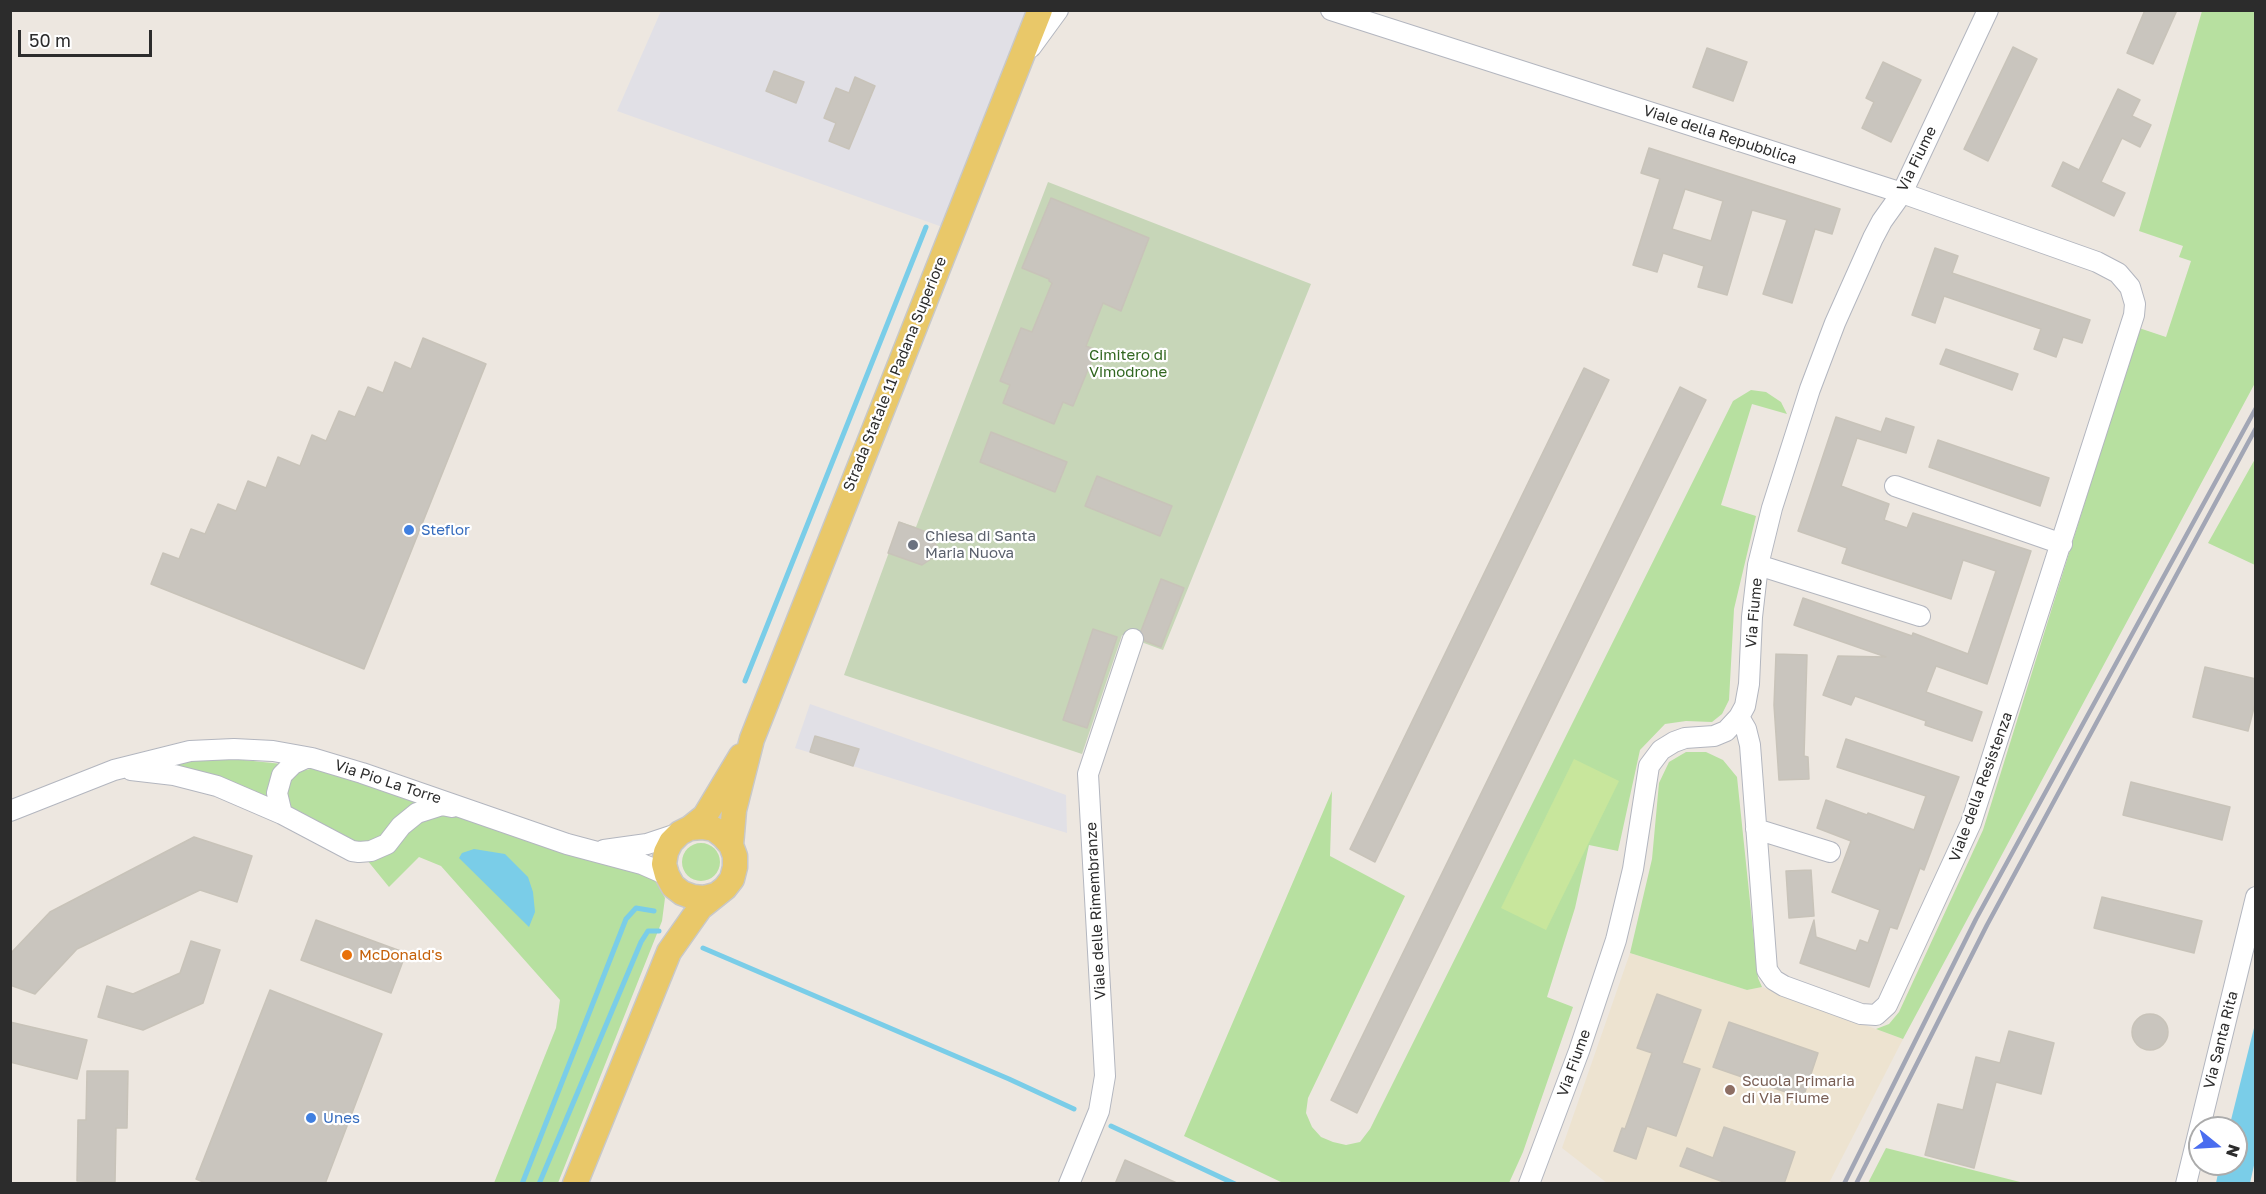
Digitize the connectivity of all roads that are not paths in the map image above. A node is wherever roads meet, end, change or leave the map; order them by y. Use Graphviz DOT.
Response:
graph roads {
  1 [pos="1040,10"];
  2 [pos="1058,10"];
  3 [pos="1331,10"];
  4 [pos="1988,10"];
  5 [pos="1017,66"];
  6 [pos="1902,193"];
  7 [pos="2106,266"];
  8 [pos="1895,486"];
  9 [pos="2062,544"];
  10 [pos="1758,565"];
  11 [pos="1920,616"];
  12 [pos="1133,639"];
  13 [pos="1739,717"];
  14 [pos="752,738"];
  15 [pos="312,758"];
  16 [pos="114,770"];
  17 [pos="463,808"];
  18 [pos="10,811"];
  19 [pos="282,814"];
  20 [pos="1756,829"];
  21 [pos="685,831"];
  22 [pos="731,844"];
  23 [pos="596,851"];
  24 [pos="1830,852"];
  25 [pos="670,880"];
  26 [pos="716,895"];
  27 [pos="2256,897"];
  28 [pos="669,952"];
  29 [pos="575,1184"];
  30 [pos="1069,1184"];
  31 [pos="1529,1184"];
  32 [pos="2186,1184"];
  1 -- 5 [label="main road, Strada Statale 11 Padana Superiore"];
  2 -- 5 [label="street"];
  3 -- 6 [label="street, Viale della Repubblica"];
  4 -- 6 [label="street, Via Fiume"];
  5 -- 14 [label="main road, Strada Statale 11 Padana Superiore"];
  6 -- 7 [label="street, Viale della Repubblica"];
  6 -- 10 [label="street, Via Fiume"];
  7 -- 9 [label="street, Viale della Resistenza"];
  8 -- 9 [label="street"];
  9 -- 20 [label="street, Viale della Resistenza"];
  10 -- 11 [label="street"];
  10 -- 13 [label="street, Via Fiume"];
  12 -- 30 [label="street, Viale delle Rimembranze"];
  13 -- 20 [label="street, Viale della Resistenza"];
  13 -- 31 [label="street, Via Fiume"];
  14 -- 21 [label="main road, Strada Statale 11 Padana Superiore"];
  14 -- 22 [label="main road, Strada Statale 11 Padana Superiore"];
  15 -- 16 [label="street, Via Pio La Torre"];
  15 -- 17 [label="street, Via Pio La Torre"];
  15 -- 19 [label="street"];
  16 -- 18 [label="street, Via Pio La Torre"];
  16 -- 19 [label="street, Via Pio La Torre"];
  17 -- 19 [label="street, Via Pio La Torre"];
  17 -- 23 [label="street, Via Pio La Torre"];
  20 -- 24 [label="street"];
  21 -- 22 [label="main road"];
  21 -- 23 [label="street, Via Pio La Torre"];
  21 -- 25 [label="main road, Strada Statale 11 Padana Superiore"];
  22 -- 26 [label="main road, Strada Statale 11 Padana Superiore"];
  23 -- 25 [label="street, Via Pio La Torre"];
  25 -- 26 [label="main road"];
  25 -- 28 [label="main road, Strada Statale 11 Padana Superiore"];
  26 -- 28 [label="main road, Strada Statale 11 Padana Superiore"];
  27 -- 32 [label="street, Via Santa Rita"];
  28 -- 29 [label="main road, Strada Statale 11 Padana Superiore"];
}
